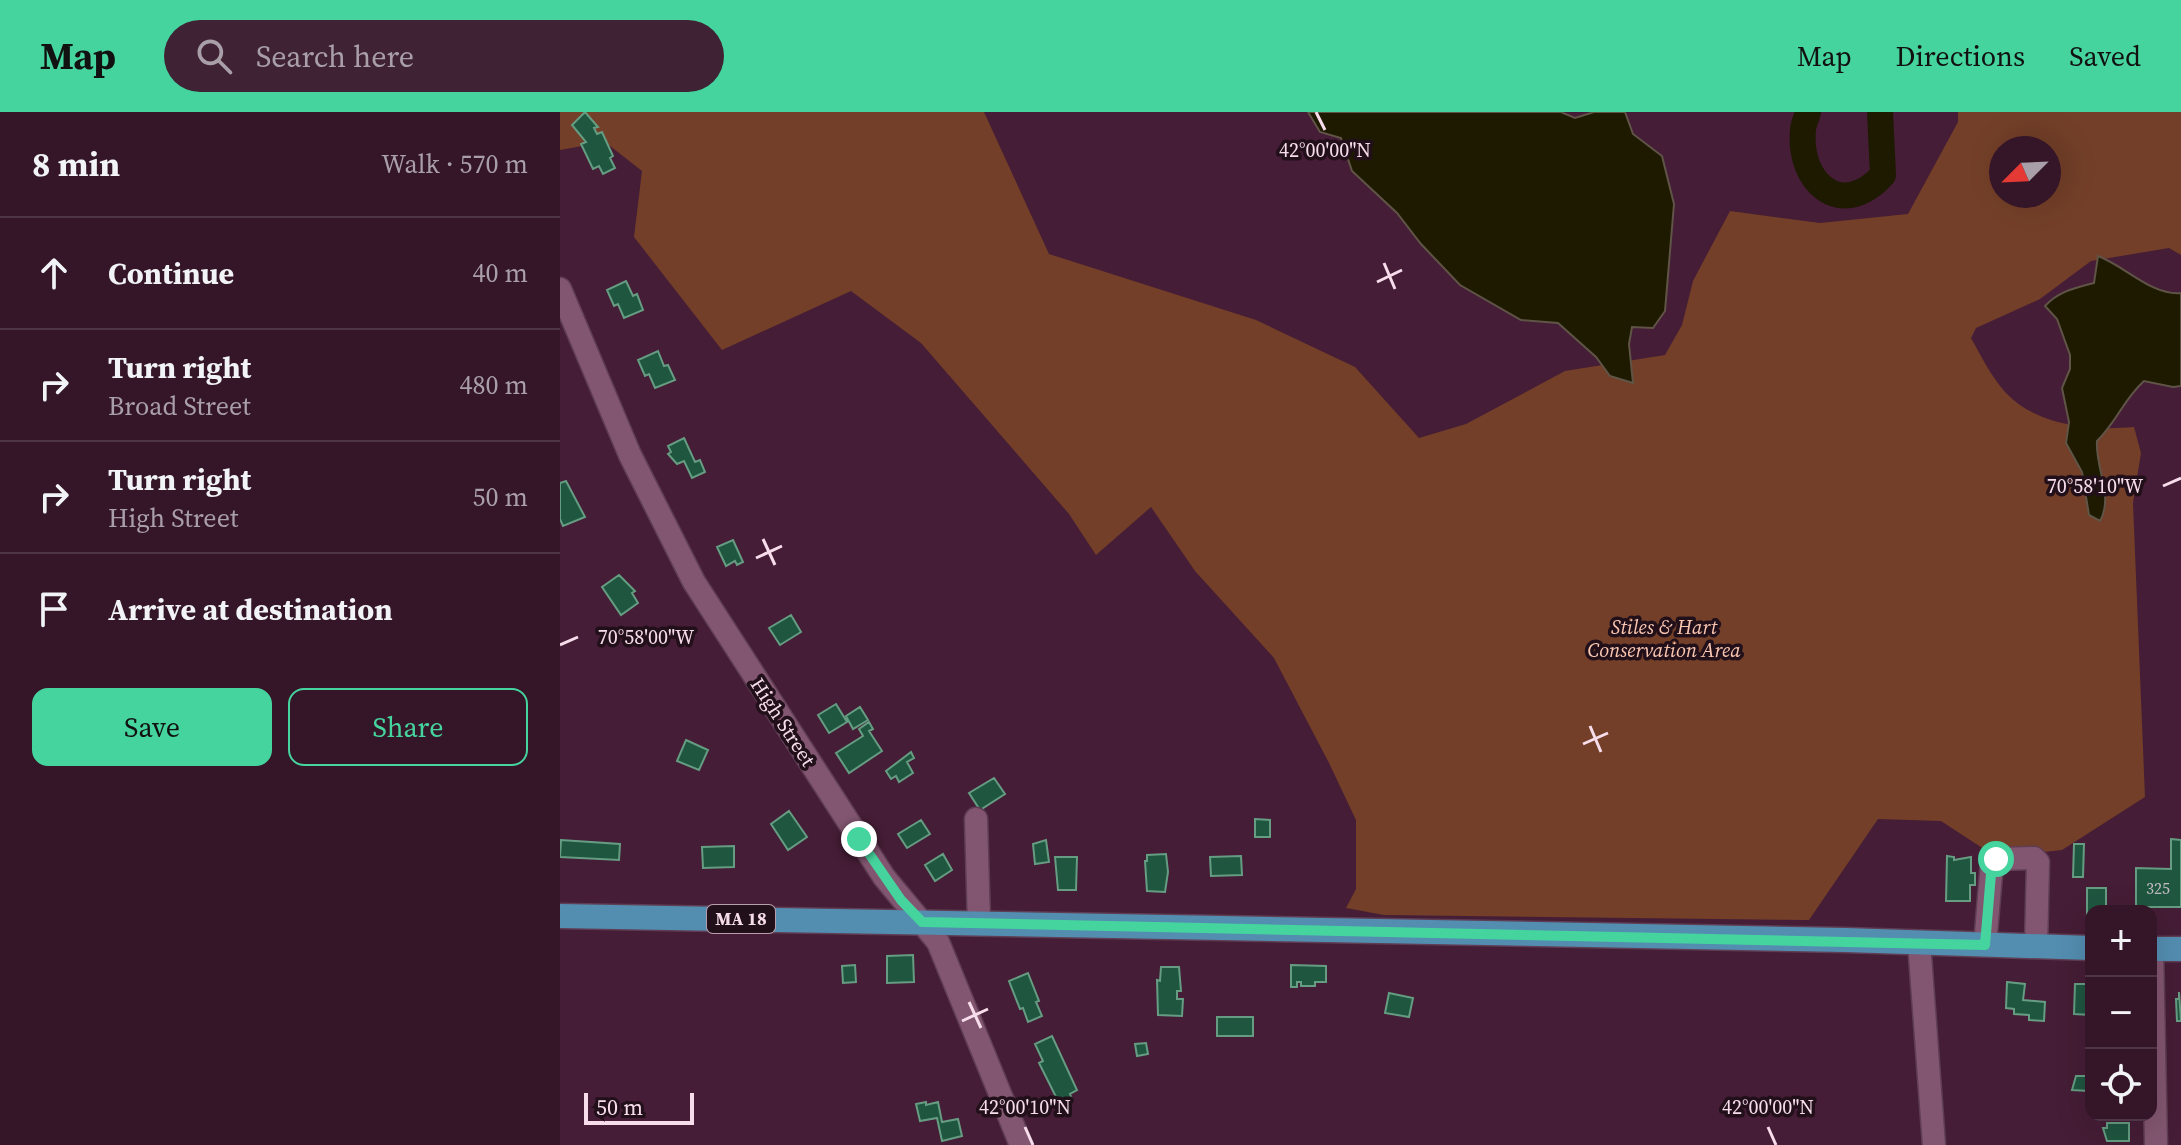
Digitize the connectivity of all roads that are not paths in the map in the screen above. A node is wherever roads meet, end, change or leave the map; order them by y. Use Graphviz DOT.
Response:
graph roads {
  1 [pos="560,289"];
  2 [pos="976,819"];
  3 [pos="560,916"];
  4 [pos="922,922"];
  5 [pos="979,923"];
  6 [pos="1919,942"];
  7 [pos="1985,945"];
  8 [pos="2036,947"];
  9 [pos="2085,948"];
  10 [pos="2157,949"];
  11 [pos="2181,949"];
  12 [pos="2152,977"];
  13 [pos="1021,1145"];
  14 [pos="1934,1145"];
  15 [pos="2156,1145"];
  1 -- 4 [label="street, High Street"];
  2 -- 5 [label="street"];
  3 -- 4 [label="main road, MA 18"];
  4 -- 5 [label="main road, MA 18"];
  4 -- 13 [label="street, High Street"];
  5 -- 6 [label="main road, MA 18"];
  6 -- 7 [label="main road, MA 18"];
  6 -- 14 [label="street"];
  7 -- 8 [label="main road, MA 18"];
  7 -- 8 [label="street"];
  8 -- 9 [label="main road, MA 18"];
  10 -- 11 [label="main road"];
  12 -- 15 [label="street"];
}
